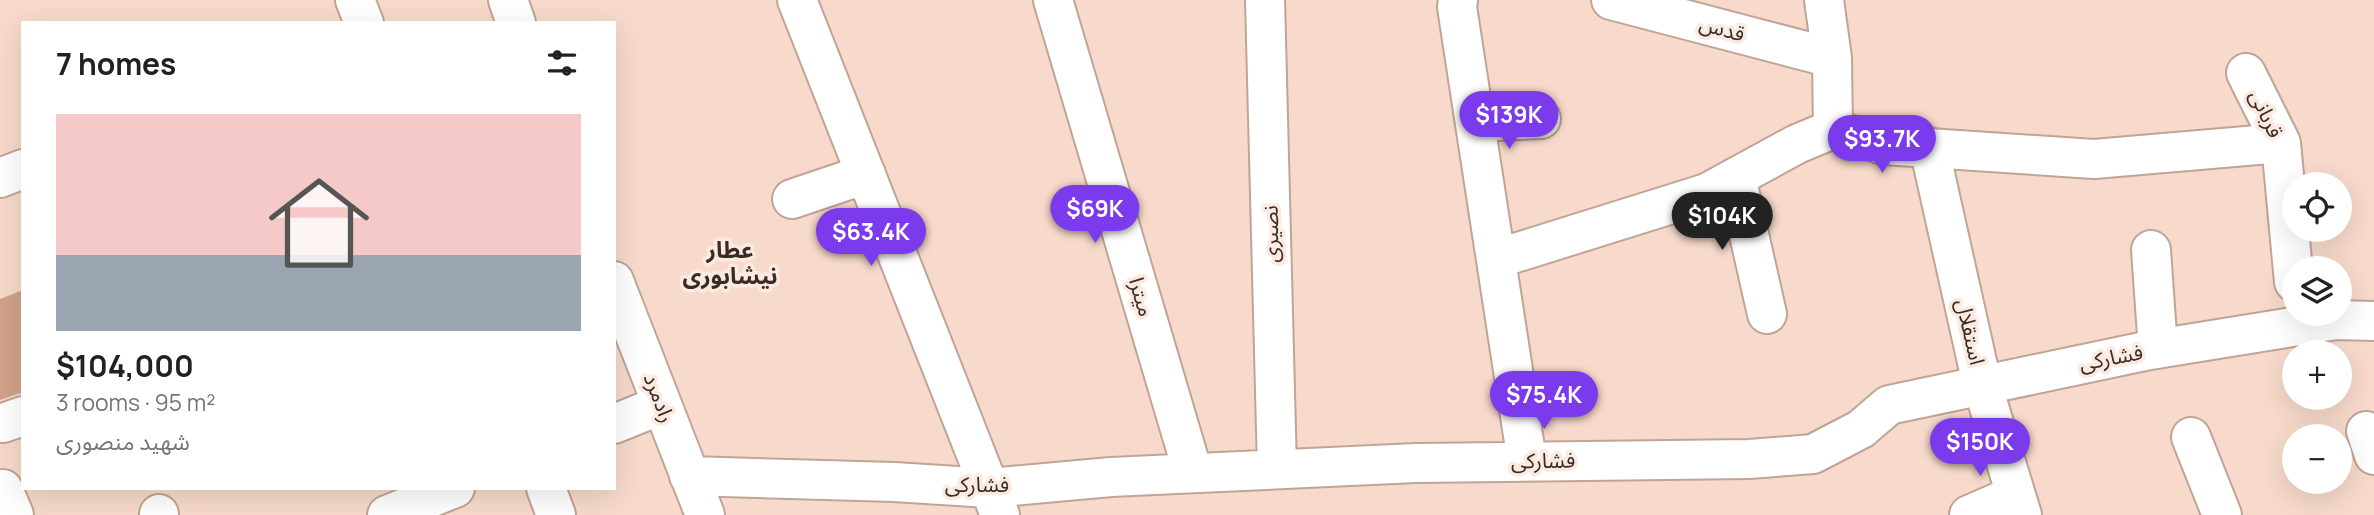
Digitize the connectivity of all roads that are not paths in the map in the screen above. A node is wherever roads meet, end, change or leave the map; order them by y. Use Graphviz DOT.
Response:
graph roads {
  1 [pos="355,0"];
  2 [pos="508,0"];
  3 [pos="797,0"];
  4 [pos="1054,0"];
  5 [pos="1265,0"];
  6 [pos="1458,0"];
  7 [pos="1611,0"];
  8 [pos="1824,0"];
  9 [pos="1660,6"];
  10 [pos="363,21"];
  11 [pos="515,21"];
  12 [pos="1832,58"];
  13 [pos="2246,73"];
  14 [pos="1541,119"];
  15 [pos="1475,122"];
  16 [pos="1833,129"];
  17 [pos="2281,143"];
  18 [pos="1929,147"];
  19 [pos="21,170"];
  20 [pos="866,174"];
  21 [pos="1736,177"];
  22 [pos="0,178"];
  23 [pos="792,199"];
  24 [pos="2151,250"];
  25 [pos="2292,256"];
  26 [pos="1496,259"];
  27 [pos="616,286"];
  28 [pos="1766,314"];
  29 [pos="2352,320"];
  30 [pos="2374,321"];
  31 [pos="2282,323"];
  32 [pos="2158,349"];
  33 [pos="1982,384"];
  34 [pos="662,405"];
  35 [pos="616,423"];
  36 [pos="2191,437"];
  37 [pos="1527,461"];
  38 [pos="1277,469"];
  39 [pos="1193,473"];
  40 [pos="690,476"];
  41 [pos="450,490"];
  42 [pos="547,490"];
  43 [pos="995,501"];
  44 [pos="2018,505"];
  45 [pos="387,515"];
  46 [pos="556,515"];
  47 [pos="705,515"];
  48 [pos="1969,515"];
  49 [pos="2222,515"];
  1 -- 10 [label="street"];
  2 -- 11 [label="street"];
  3 -- 20 [label="street"];
  4 -- 39 [label="street, میترا"];
  5 -- 38 [label="street, نصیری"];
  6 -- 15 [label="street"];
  7 -- 9 [label="street, قدس"];
  8 -- 12 [label="street"];
  9 -- 12 [label="street, قدس"];
  12 -- 16 [label="street"];
  13 -- 17 [label="street, قربانی"];
  14 -- 15 [label="street"];
  15 -- 26 [label="street"];
  16 -- 18 [label="street"];
  16 -- 21 [label="street"];
  17 -- 18 [label="street"];
  17 -- 25 [label="street, قربانی"];
  18 -- 33 [label="street, استقلال"];
  19 -- 22 [label="street"];
  20 -- 23 [label="street"];
  20 -- 43 [label="street"];
  21 -- 26 [label="street"];
  21 -- 28 [label="street"];
  24 -- 32 [label="street"];
  26 -- 37 [label="street"];
  27 -- 34 [label="street, رادمرد"];
  29 -- 30 [label="street, فشارکی"];
  31 -- 32 [label="street, فشارکی"];
  32 -- 33 [label="street, فشارکی"];
  33 -- 37 [label="street, فشارکی"];
  33 -- 44 [label="street, استقلال"];
  34 -- 35 [label="street"];
  34 -- 40 [label="street, رادمرد"];
  36 -- 49 [label="street"];
  37 -- 38 [label="street, فشارکی"];
  38 -- 39 [label="street, فشارکی"];
  39 -- 43 [label="street, فشارکی"];
  40 -- 43 [label="street, فشارکی"];
  40 -- 47 [label="street, رادمرد"];
  41 -- 45 [label="street"];
  42 -- 46 [label="street"];
  44 -- 48 [label="street"];
}
